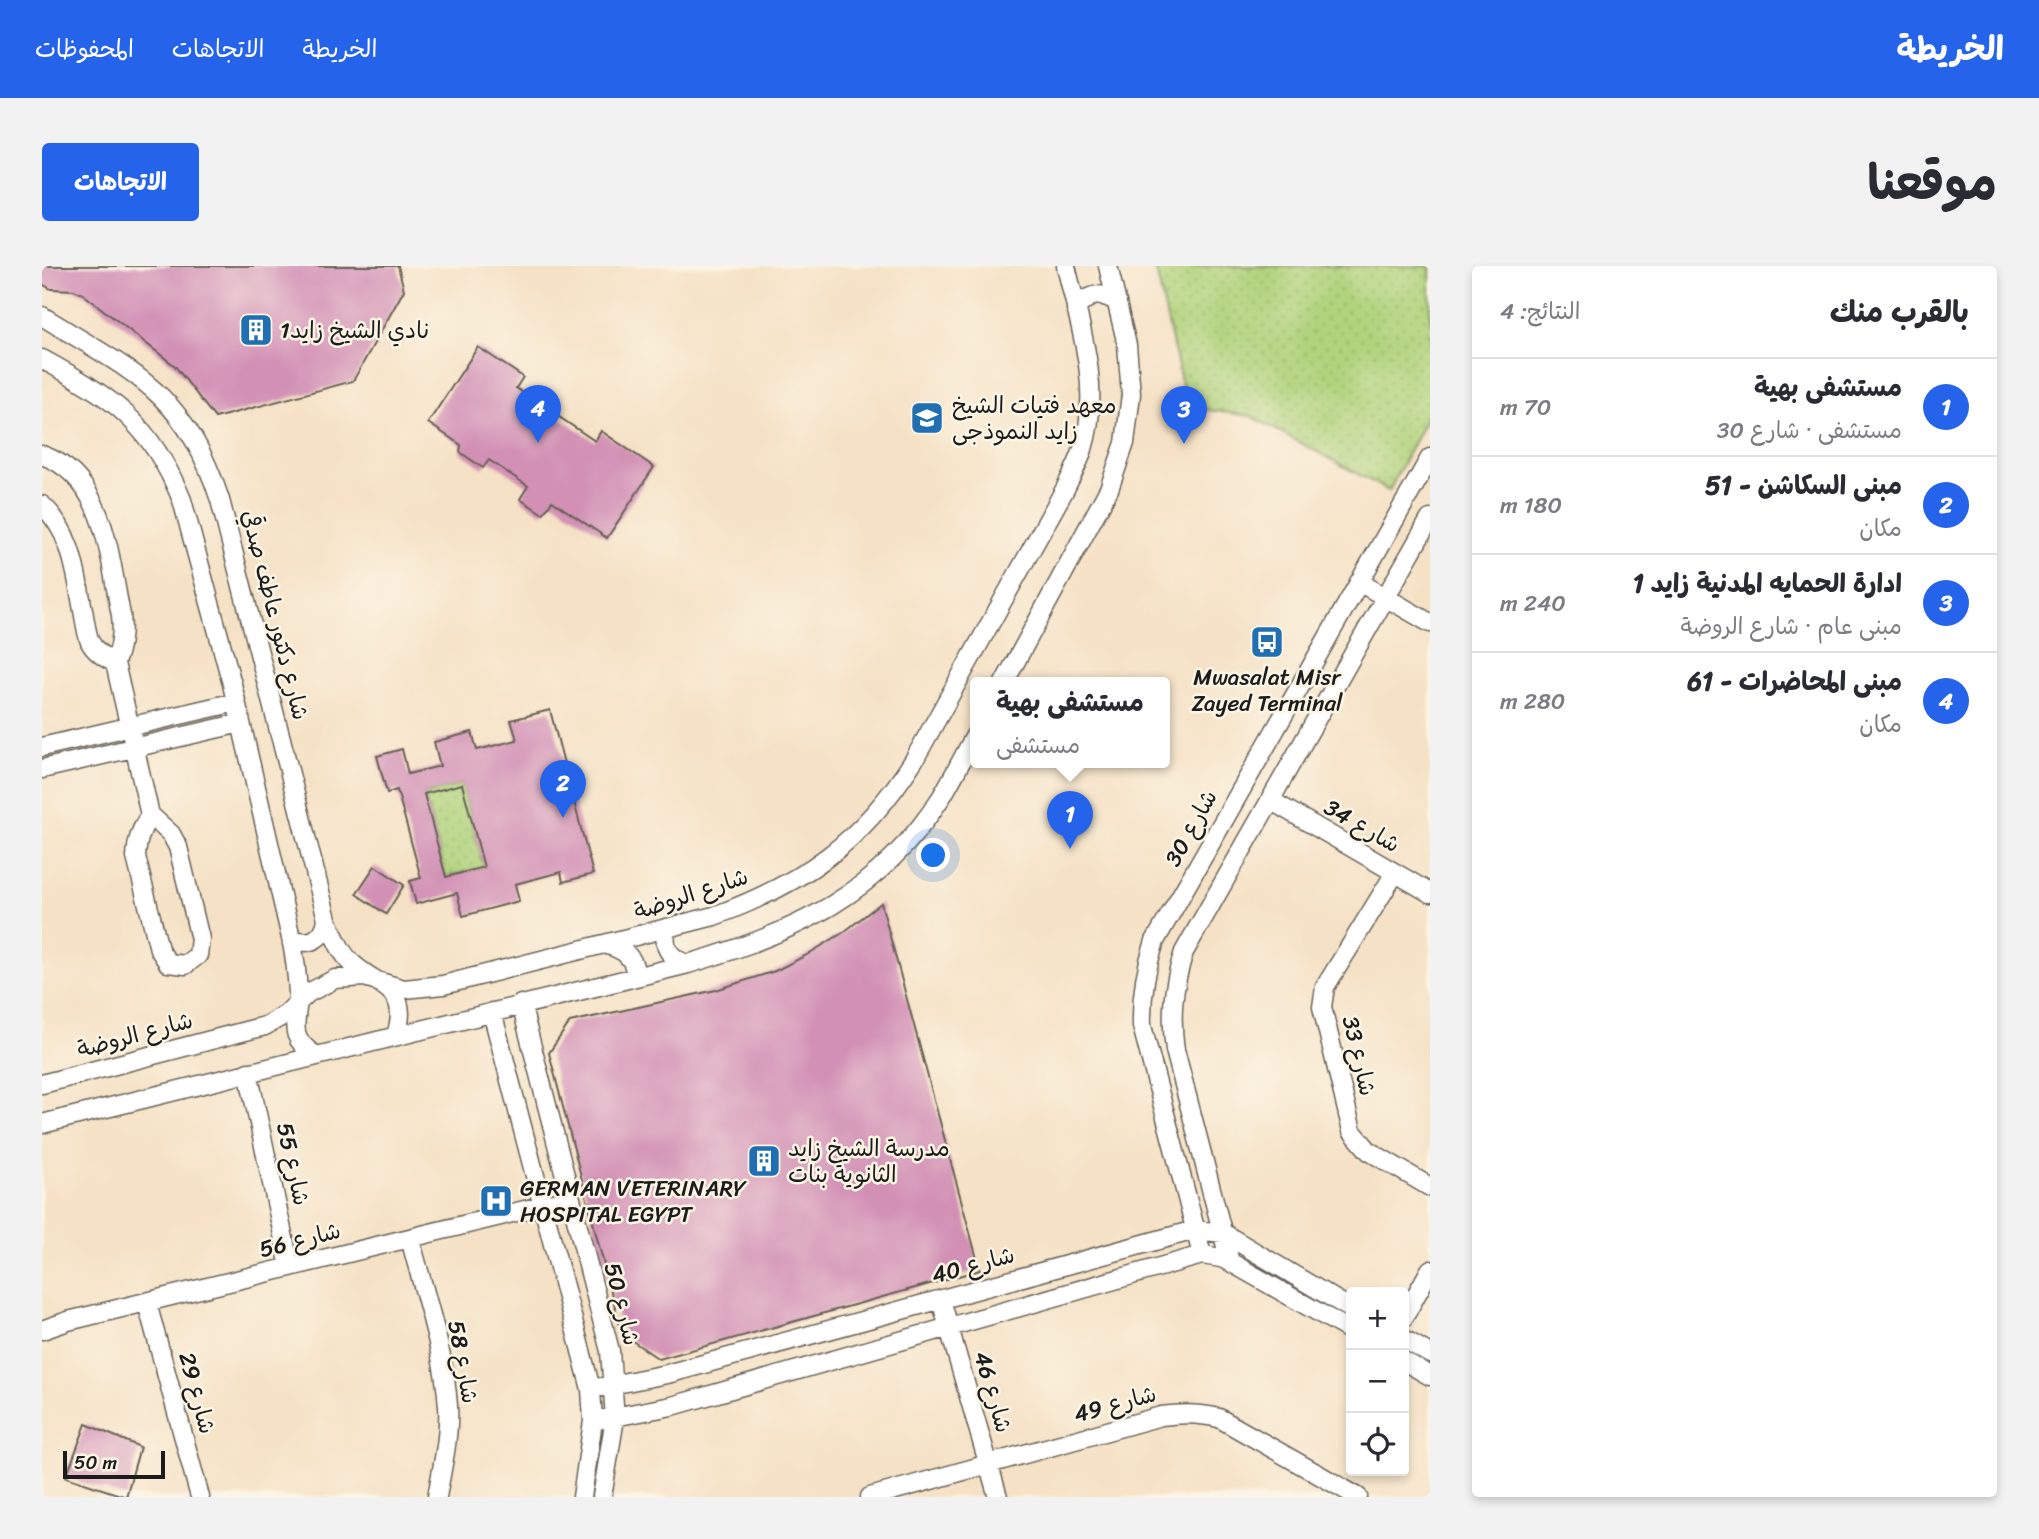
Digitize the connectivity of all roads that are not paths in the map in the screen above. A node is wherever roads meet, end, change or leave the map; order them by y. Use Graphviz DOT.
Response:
graph roads {
  1 [pos="1066,266"];
  2 [pos="1108,266"];
  3 [pos="1117,302"];
  4 [pos="1076,309"];
  5 [pos="42,316"];
  6 [pos="42,359"];
  7 [pos="42,455"];
  8 [pos="1430,458"];
  9 [pos="42,505"];
  10 [pos="1430,519"];
  11 [pos="1359,582"];
  12 [pos="1387,598"];
  13 [pos="1430,623"];
  14 [pos="114,663"];
  15 [pos="1007,677"];
  16 [pos="236,702"];
  17 [pos="240,723"];
  18 [pos="130,727"];
  19 [pos="970,743"];
  20 [pos="42,747"];
  21 [pos="134,748"];
  22 [pos="42,769"];
  23 [pos="1270,800"];
  24 [pos="150,815"];
  25 [pos="1226,816"];
  26 [pos="1252,831"];
  27 [pos="1395,873"];
  28 [pos="1430,893"];
  29 [pos="327,919"];
  30 [pos="667,929"];
  31 [pos="291,939"];
  32 [pos="607,945"];
  33 [pos="688,964"];
  34 [pos="635,976"];
  35 [pos="379,980"];
  36 [pos="298,1004"];
  37 [pos="522,1004"];
  38 [pos="492,1012"];
  39 [pos="396,1035"];
  40 [pos="316,1056"];
  41 [pos="248,1072"];
  42 [pos="42,1084"];
  43 [pos="42,1124"];
  44 [pos="1430,1187"];
  45 [pos="570,1199"];
  46 [pos="544,1206"];
  47 [pos="1195,1230"];
  48 [pos="1223,1233"];
  49 [pos="410,1238"];
  50 [pos="1202,1255"];
  51 [pos="1230,1262"];
  52 [pos="290,1267"];
  53 [pos="1430,1270"];
  54 [pos="941,1300"];
  55 [pos="147,1303"];
  56 [pos="1346,1306"];
  57 [pos="1409,1308"];
  58 [pos="949,1328"];
  59 [pos="1346,1328"];
  60 [pos="42,1331"];
  61 [pos="1409,1342"];
  62 [pos="1430,1354"];
  63 [pos="1409,1364"];
  64 [pos="1430,1376"];
  65 [pos="613,1386"];
  66 [pos="591,1389"];
  67 [pos="615,1418"];
  68 [pos="593,1421"];
  69 [pos="989,1464"];
  70 [pos="200,1497"];
  71 [pos="437,1497"];
  72 [pos="582,1497"];
  73 [pos="602,1497"];
  74 [pos="870,1497"];
  75 [pos="999,1497"];
  76 [pos="1358,1497"];
  1 -- 4 [label="street, شارع الروضة"];
  2 -- 3 [label="street"];
  3 -- 4 [label="street"];
  3 -- 15 [label="street"];
  4 -- 30 [label="street, شارع الروضة"];
  5 -- 29 [label="street, شارع دكتور عاطف صدقي"];
  6 -- 16 [label="street"];
  7 -- 14 [label="street"];
  8 -- 11 [label="street, شارع 30"];
  9 -- 14 [label="street"];
  10 -- 12 [label="street"];
  11 -- 12 [label="street"];
  11 -- 25 [label="street, شارع 30"];
  12 -- 13 [label="street"];
  12 -- 23 [label="street"];
  14 -- 18 [label="street"];
  16 -- 17 [label="street"];
  16 -- 18 [label="street"];
  17 -- 21 [label="street"];
  17 -- 31 [label="street"];
  18 -- 20 [label="street"];
  18 -- 21 [label="street"];
  19 -- 33 [label="street"];
  21 -- 22 [label="street"];
  21 -- 24 [label="street"];
  23 -- 26 [label="street"];
  23 -- 27 [label="street, شارع 34"];
  24 -- 24 [label="street"];
  25 -- 26 [label="street"];
  25 -- 47 [label="street, شارع 30"];
  26 -- 48 [label="street"];
  27 -- 28 [label="street, شارع 34"];
  27 -- 44 [label="street, شارع 33"];
  29 -- 31 [label="street"];
  29 -- 35 [label="street, شارع دكتور عاطف صدقي"];
  30 -- 32 [label="street, شارع الروضة"];
  30 -- 33 [label="street"];
  31 -- 36 [label="street"];
  32 -- 34 [label="street"];
  32 -- 35 [label="street, شارع الروضة"];
  33 -- 34 [label="street"];
  34 -- 37 [label="street"];
  35 -- 36 [label="street, شارع الروضة"];
  35 -- 39 [label="street"];
  36 -- 40 [label="street"];
  36 -- 42 [label="street, شارع الروضة"];
  37 -- 38 [label="street"];
  37 -- 45 [label="street, شارع 50"];
  38 -- 39 [label="street"];
  38 -- 46 [label="street"];
  39 -- 40 [label="street"];
  40 -- 41 [label="street"];
  41 -- 43 [label="street"];
  41 -- 52 [label="street, شارع 55"];
  45 -- 46 [label="street, شارع 56"];
  45 -- 65 [label="street, شارع 50"];
  46 -- 49 [label="street, شارع 56"];
  46 -- 66 [label="street"];
  47 -- 48 [label="street, شارع 40"];
  47 -- 50 [label="street, شارع 30"];
  47 -- 54 [label="street, شارع 40"];
  48 -- 51 [label="street"];
  48 -- 56 [label="street, شارع 40"];
  49 -- 52 [label="street, شارع 56"];
  49 -- 71 [label="street, شارع 58"];
  50 -- 51 [label="street"];
  50 -- 58 [label="street"];
  51 -- 59 [label="street"];
  52 -- 55 [label="street, شارع 56"];
  53 -- 57 [label="street"];
  54 -- 58 [label="street, شارع 46"];
  54 -- 65 [label="street, شارع 40"];
  55 -- 60 [label="street, شارع 56"];
  55 -- 70 [label="street, شارع 29"];
  58 -- 67 [label="street"];
  58 -- 69 [label="street, شارع 46"];
  61 -- 62 [label="street"];
  63 -- 64 [label="street"];
  65 -- 66 [label="street, شارع 40"];
  65 -- 67 [label="street, شارع 50"];
  66 -- 68 [label="street"];
  67 -- 68 [label="street"];
  67 -- 73 [label="street, شارع 50"];
  68 -- 72 [label="street"];
  69 -- 74 [label="street, شارع 49"];
  69 -- 75 [label="street, شارع 46"];
  69 -- 76 [label="street, شارع 49"];
}
